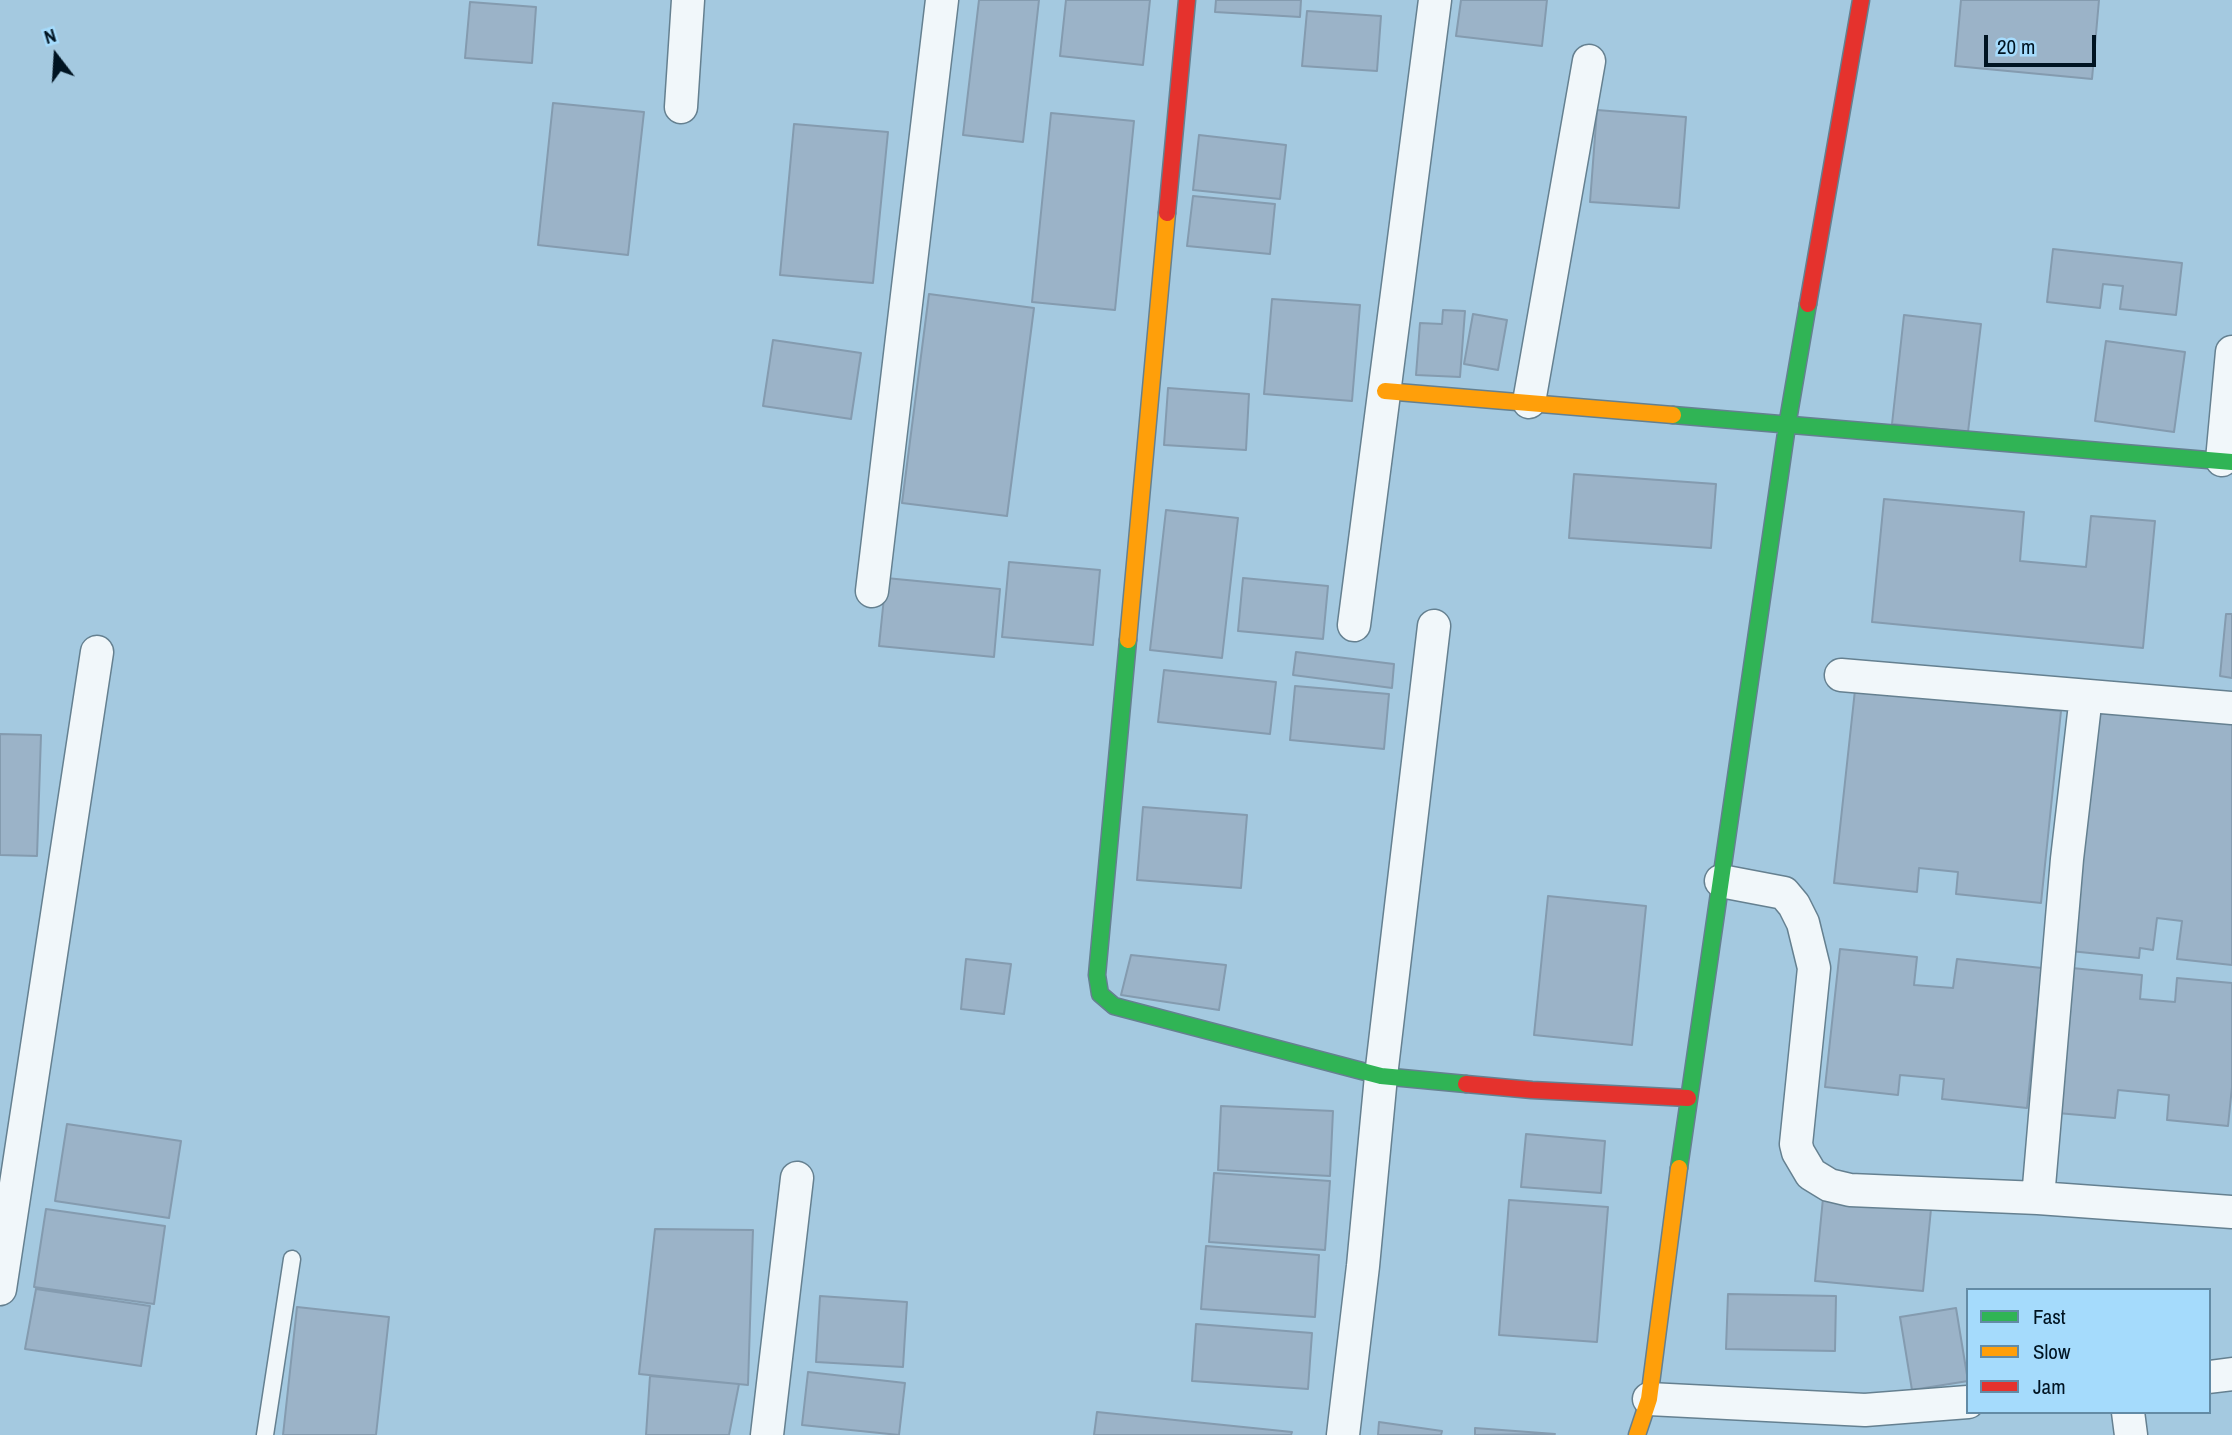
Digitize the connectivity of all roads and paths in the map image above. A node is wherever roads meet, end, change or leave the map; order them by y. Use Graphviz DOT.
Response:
graph roads {
  1 [pos="688,0"];
  2 [pos="942,0"];
  3 [pos="1187,0"];
  4 [pos="1435,0"];
  5 [pos="1861,0"];
  6 [pos="1589,61"];
  7 [pos="681,107"];
  8 [pos="2232,352"];
  9 [pos="1385,391"];
  10 [pos="1529,401"];
  11 [pos="1787,426"];
  12 [pos="2227,461"];
  13 [pos="872,591"];
  14 [pos="1354,625"];
  15 [pos="1434,626"];
  16 [pos="97,652"];
  17 [pos="1841,676"];
  18 [pos="2086,696"];
  19 [pos="2232,708"];
  20 [pos="1721,881"];
  21 [pos="1381,1076"];
  22 [pos="1688,1098"];
  23 [pos="797,1178"];
  24 [pos="2038,1198"];
  25 [pos="2232,1212"];
  26 [pos="292,1259"];
  27 [pos="0,1289"];
  28 [pos="2232,1374"];
  29 [pos="2211,1377"];
  30 [pos="1649,1399"];
  31 [pos="1966,1402"];
  32 [pos="2128,1414"];
  33 [pos="265,1435"];
  34 [pos="767,1435"];
  35 [pos="1343,1435"];
  36 [pos="1637,1435"];
  37 [pos="2131,1435"];
  1 -- 7 [label="street"];
  2 -- 13 [label="street"];
  3 -- 21 [label="street"];
  4 -- 9 [label="street"];
  5 -- 11 [label="street"];
  6 -- 10 [label="street"];
  8 -- 12 [label="street"];
  9 -- 10 [label="street"];
  9 -- 14 [label="street"];
  10 -- 11 [label="street"];
  11 -- 12 [label="street"];
  11 -- 20 [label="street"];
  15 -- 21 [label="street"];
  16 -- 27 [label="street"];
  17 -- 18 [label="street"];
  18 -- 19 [label="street"];
  18 -- 24 [label="street"];
  20 -- 22 [label="street"];
  20 -- 24 [label="street"];
  21 -- 22 [label="street"];
  21 -- 35 [label="street"];
  22 -- 30 [label="street"];
  23 -- 34 [label="street"];
  24 -- 25 [label="street"];
  26 -- 33 [label="lane"];
  28 -- 29 [label="street"];
  30 -- 31 [label="street"];
  30 -- 36 [label="street"];
  32 -- 37 [label="street"];
}
